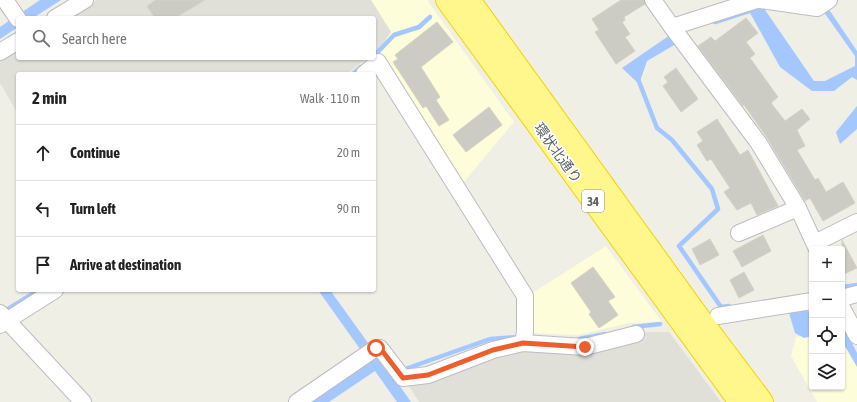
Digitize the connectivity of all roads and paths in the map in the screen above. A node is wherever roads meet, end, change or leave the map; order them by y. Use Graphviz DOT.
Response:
graph roads {
  1 [pos="84,0"];
  2 [pos="447,0"];
  3 [pos="469,0"];
  4 [pos="654,0"];
  5 [pos="759,0"];
  6 [pos="829,0"];
  7 [pos="58,16"];
  8 [pos="672,28"];
  9 [pos="16,42"];
  10 [pos="0,52"];
  11 [pos="366,72"];
  12 [pos="798,208"];
  13 [pos="857,222"];
  14 [pos="739,233"];
  15 [pos="816,246"];
  16 [pos="51,292"];
  17 [pos="857,294"];
  18 [pos="845,297"];
  19 [pos="809,301"];
  20 [pos="845,314"];
  21 [pos="718,316"];
  22 [pos="2,319"];
  23 [pos="636,334"];
  24 [pos="857,336"];
  25 [pos="524,338"];
  26 [pos="83,402"];
  27 [pos="297,402"];
  28 [pos="740,402"];
  29 [pos="762,402"];
  1 -- 7 [label="street"];
  2 -- 28 [label="highway, 環状北通り / 34"];
  3 -- 29 [label="highway, 環状北通り / 34"];
  4 -- 8 [label="street"];
  5 -- 6 [label="street"];
  5 -- 8 [label="street"];
  8 -- 12 [label="street"];
  9 -- 10 [label="street"];
  11 -- 25 [label="street"];
  12 -- 14 [label="street"];
  12 -- 15 [label="street"];
  13 -- 15 [label="street"];
  16 -- 22 [label="street"];
  17 -- 18 [label="street"];
  19 -- 21 [label="street"];
  20 -- 24 [label="street"];
  22 -- 26 [label="street"];
  23 -- 25 [label="street"];
  25 -- 27 [label="street"];
}
